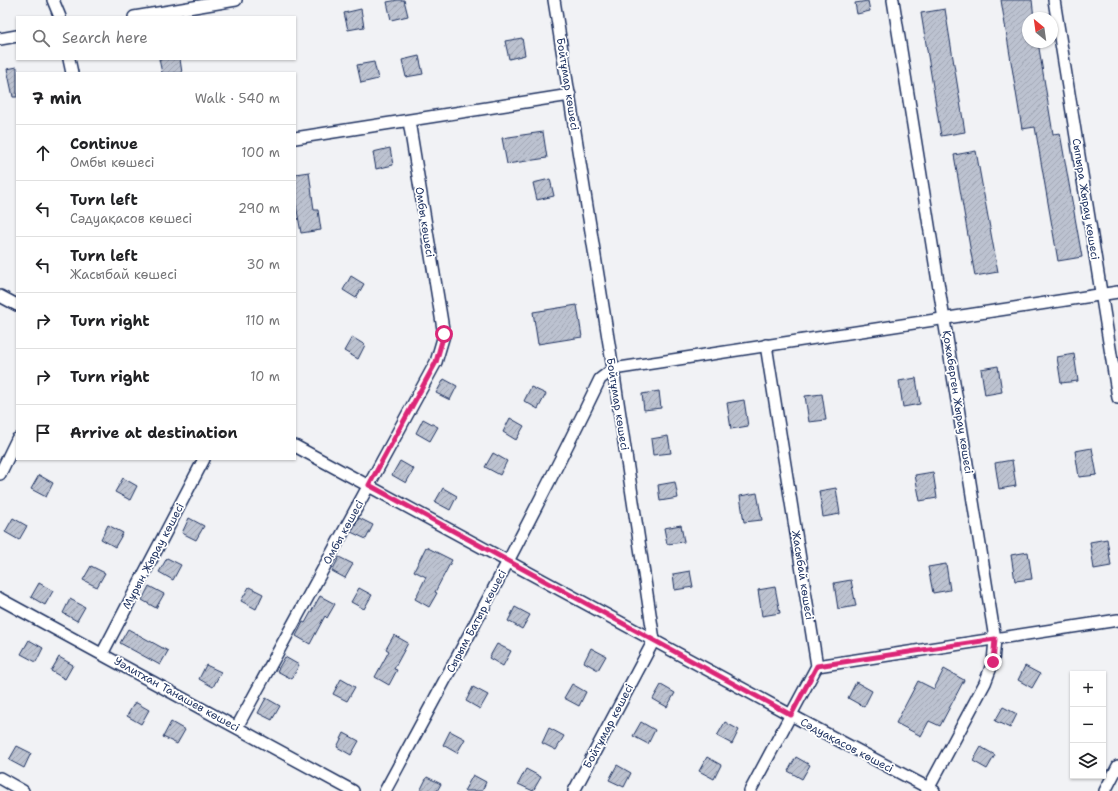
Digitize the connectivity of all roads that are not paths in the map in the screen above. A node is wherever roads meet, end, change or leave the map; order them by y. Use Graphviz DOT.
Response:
graph roads {
  1 [pos="53,0"];
  2 [pos="236,0"];
  3 [pos="554,0"];
  4 [pos="893,0"];
  5 [pos="1054,0"];
  6 [pos="60,16"];
  7 [pos="140,16"];
  8 [pos="16,36"];
  9 [pos="0,38"];
  10 [pos="69,60"];
  11 [pos="72,72"];
  12 [pos="570,95"];
  13 [pos="409,121"];
  14 [pos="296,138"];
  15 [pos="1118,292"];
  16 [pos="1101,294"];
  17 [pos="0,296"];
  18 [pos="16,304"];
  19 [pos="944,318"];
  20 [pos="766,345"];
  21 [pos="613,369"];
  22 [pos="1118,398"];
  23 [pos="16,442"];
  24 [pos="296,447"];
  25 [pos="203,460"];
  26 [pos="0,474"];
  27 [pos="369,485"];
  28 [pos="509,561"];
  29 [pos="0,599"];
  30 [pos="1118,620"];
  31 [pos="995,639"];
  32 [pos="654,640"];
  33 [pos="102,654"];
  34 [pos="817,666"];
  35 [pos="791,715"];
  36 [pos="237,727"];
  37 [pos="1118,766"];
  38 [pos="0,778"];
  39 [pos="930,790"];
  40 [pos="23,791"];
  41 [pos="353,791"];
  42 [pos="385,791"];
  43 [pos="574,791"];
  44 [pos="750,791"];
  45 [pos="1105,791"];
  1 -- 6 [label="street"];
  2 -- 7 [label="street"];
  3 -- 12 [label="street, Бойтұмар көшесі"];
  4 -- 19 [label="street, Қожаберген Жырау көшесі"];
  5 -- 16 [label="street, Сыпыра Жырау көшесі"];
  8 -- 9 [label="street"];
  10 -- 11 [label="street"];
  12 -- 13 [label="street"];
  12 -- 21 [label="street, Бойтұмар көшесі"];
  13 -- 14 [label="street"];
  13 -- 27 [label="street, Омбы көшесі"];
  15 -- 16 [label="street"];
  16 -- 19 [label="street"];
  16 -- 22 [label="street, Сыпыра Жырау көшесі"];
  17 -- 18 [label="street"];
  19 -- 20 [label="street"];
  19 -- 31 [label="street, Қожаберген Жырау көшесі"];
  20 -- 21 [label="street"];
  20 -- 34 [label="street, Жасыбай көшесі"];
  21 -- 28 [label="street, Сырым Батыр көшесі"];
  21 -- 32 [label="street, Бойтұмар көшесі"];
  23 -- 26 [label="street"];
  24 -- 27 [label="street, Сәдуақасов көшесі"];
  25 -- 33 [label="street, Мұрын Жырау көшесі"];
  27 -- 28 [label="street, Сәдуақасов көшесі"];
  27 -- 36 [label="street, Омбы көшесі"];
  28 -- 32 [label="street, Сәдуақасов көшесі"];
  28 -- 42 [label="street, Сырым Батыр көшесі"];
  29 -- 33 [label="street, Уәлитхан Танашев көшесі"];
  30 -- 31 [label="street"];
  31 -- 34 [label="street"];
  31 -- 39 [label="street, Қожаберген Жырау көшесі"];
  32 -- 35 [label="street, Сәдуақасов көшесі"];
  32 -- 43 [label="street, Бойтұмар көшесі"];
  33 -- 36 [label="street, Уәлитхан Танашев көшесі"];
  34 -- 35 [label="street"];
  35 -- 39 [label="street, Сәдуақасов көшесі"];
  35 -- 44 [label="street"];
  36 -- 41 [label="street, Уәлитхан Танашев көшесі"];
  37 -- 45 [label="street"];
  38 -- 40 [label="street"];
}
